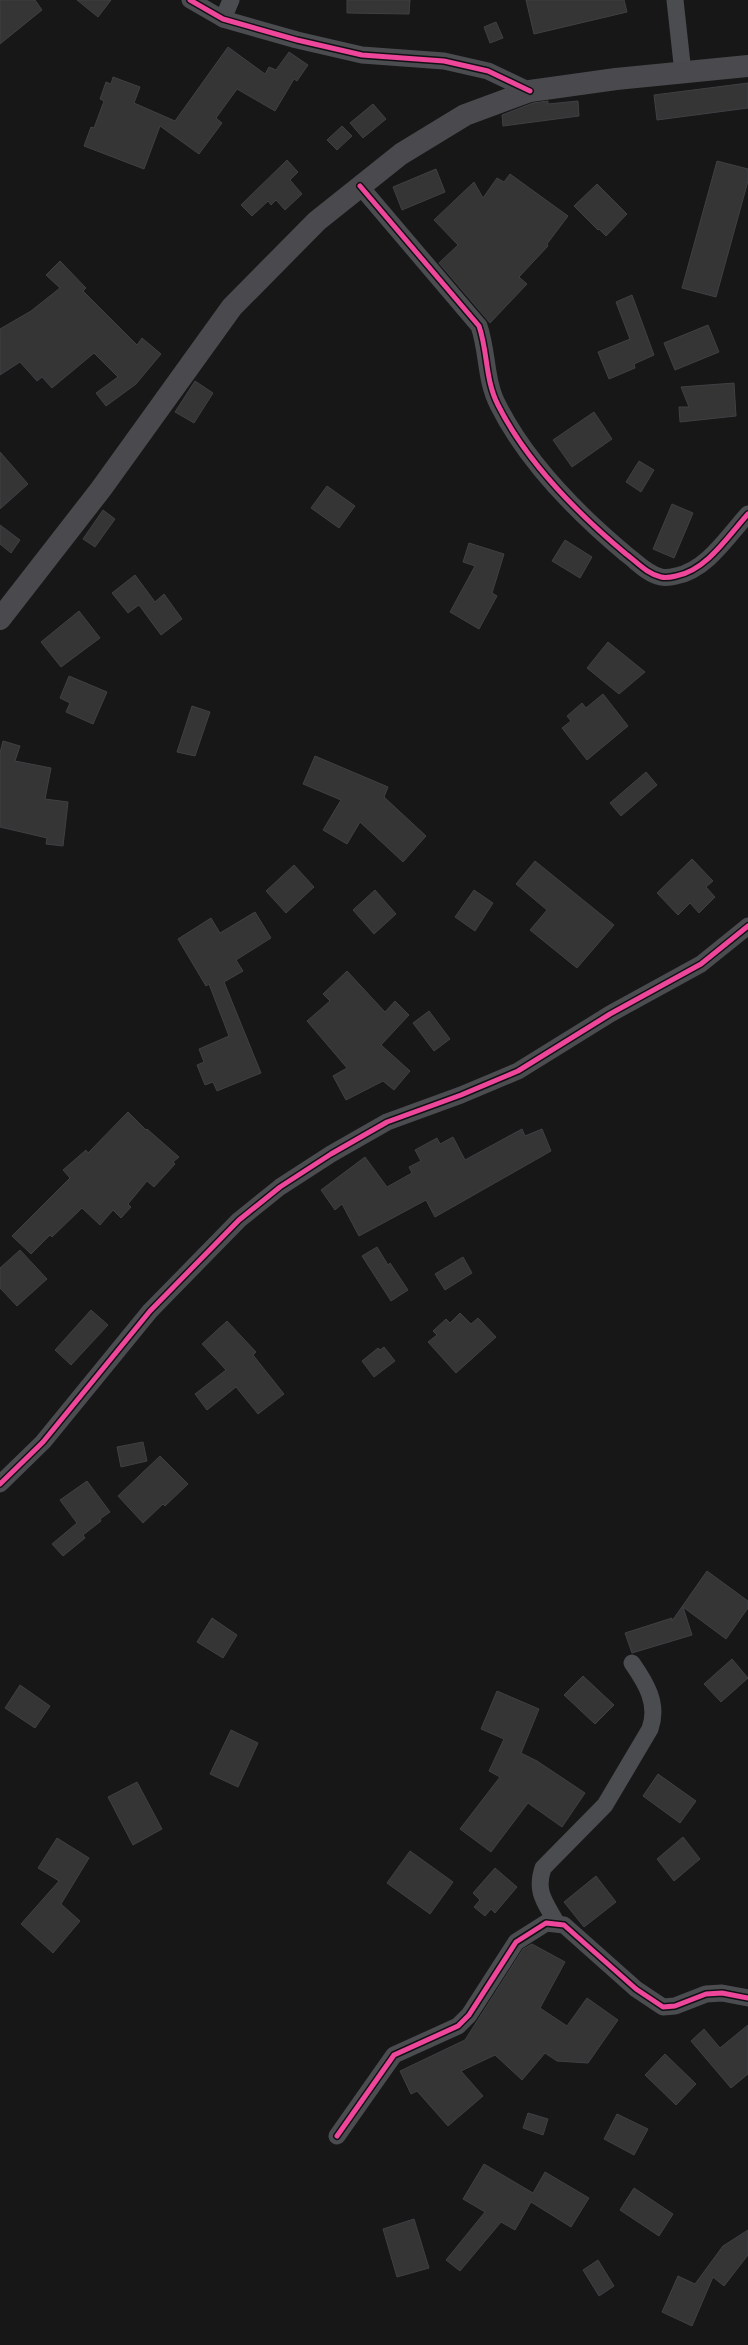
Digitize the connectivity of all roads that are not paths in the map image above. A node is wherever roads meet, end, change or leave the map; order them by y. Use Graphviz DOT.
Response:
graph roads {
  1 [pos="190,0"];
  2 [pos="231,0"];
  3 [pos="675,0"];
  4 [pos="223,18"];
  5 [pos="748,66"];
  6 [pos="683,73"];
  7 [pos="530,91"];
  8 [pos="360,186"];
  9 [pos="748,514"];
  10 [pos="0,618"];
  11 [pos="748,926"];
  12 [pos="0,1484"];
  13 [pos="632,1663"];
  14 [pos="556,1922"];
  15 [pos="748,1998"];
  16 [pos="337,2136"];
  1 -- 4 [label="street"];
  2 -- 4 [label="street"];
  3 -- 6 [label="street"];
  4 -- 7 [label="street"];
  5 -- 6 [label="main road"];
  6 -- 7 [label="main road"];
  7 -- 8 [label="main road"];
  8 -- 9 [label="street"];
  8 -- 10 [label="main road"];
  11 -- 12 [label="street"];
  13 -- 14 [label="street"];
  14 -- 15 [label="street"];
  14 -- 16 [label="street"];
}
